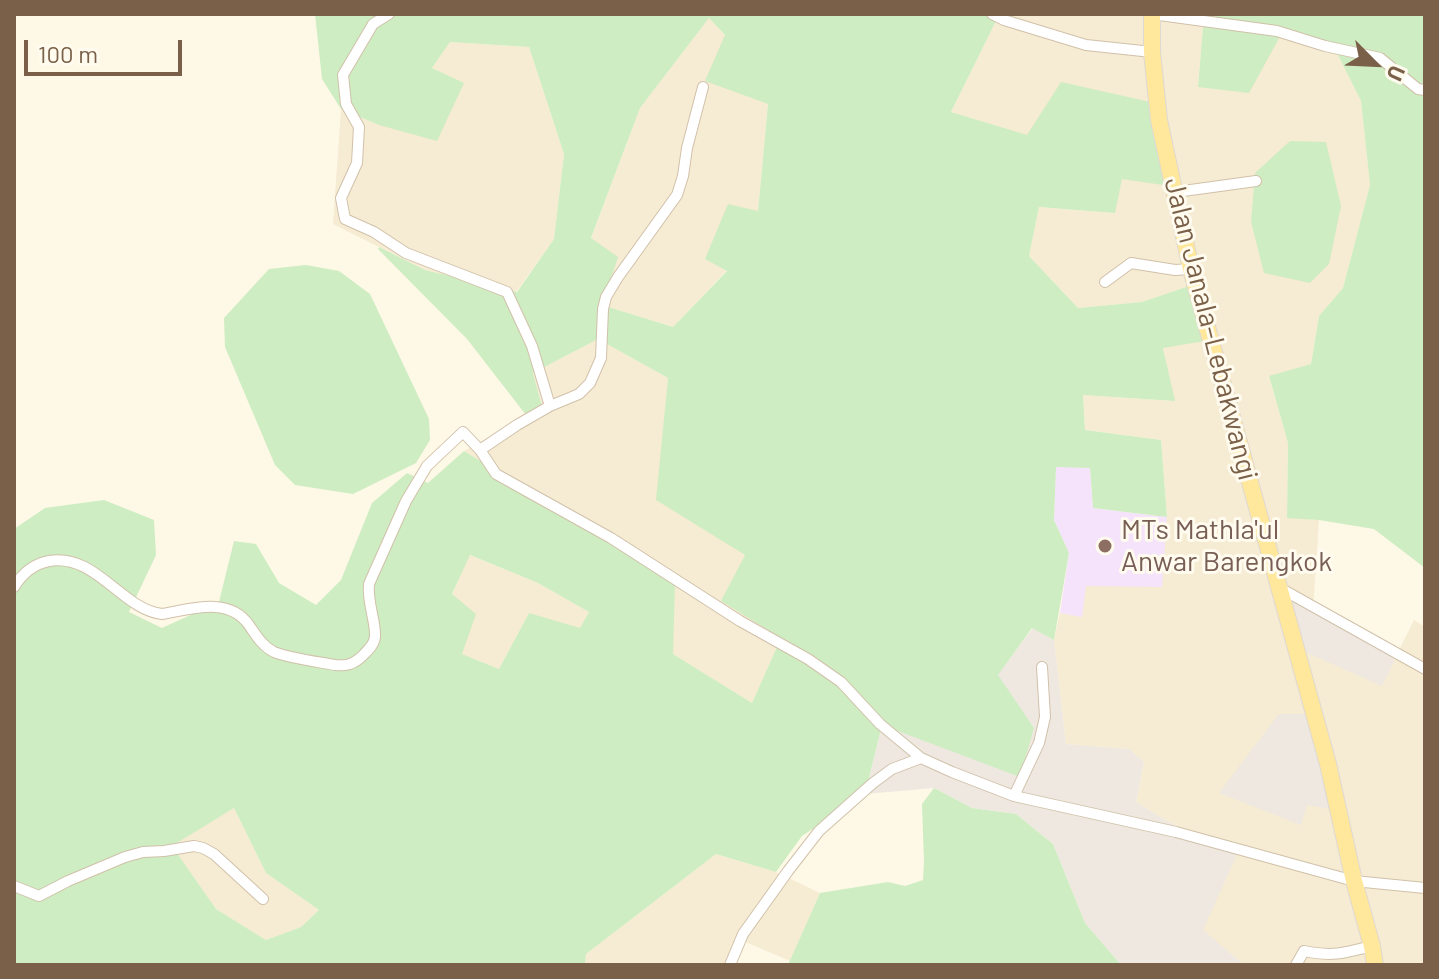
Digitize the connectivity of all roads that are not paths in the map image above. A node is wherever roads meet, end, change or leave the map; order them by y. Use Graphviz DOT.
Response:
graph roads {
  1 [pos="389,14"];
  2 [pos="992,14"];
  3 [pos="1152,14"];
  4 [pos="1152,52"];
  5 [pos="703,87"];
  6 [pos="1425,90"];
  7 [pos="1256,181"];
  8 [pos="1176,192"];
  9 [pos="1191,269"];
  10 [pos="1105,282"];
  11 [pos="550,406"];
  12 [pos="480,450"];
  13 [pos="14,587"];
  14 [pos="1279,587"];
  15 [pos="1042,667"];
  16 [pos="1425,669"];
  17 [pos="921,758"];
  18 [pos="1014,796"];
  19 [pos="1354,881"];
  20 [pos="14,886"];
  21 [pos="1425,888"];
  22 [pos="263,899"];
  23 [pos="1372,946"];
  24 [pos="730,965"];
  25 [pos="1296,965"];
  26 [pos="1375,965"];
  1 -- 11 [label="street"];
  2 -- 4 [label="street"];
  3 -- 4 [label="main road, Jalan Janala–Lebakwangi"];
  3 -- 6 [label="street"];
  4 -- 8 [label="main road, Jalan Janala–Lebakwangi"];
  5 -- 11 [label="street"];
  7 -- 8 [label="street"];
  8 -- 9 [label="main road, Jalan Janala–Lebakwangi"];
  9 -- 10 [label="street"];
  9 -- 14 [label="main road, Jalan Janala–Lebakwangi"];
  11 -- 12 [label="street"];
  12 -- 13 [label="street"];
  12 -- 17 [label="street"];
  14 -- 16 [label="street"];
  14 -- 19 [label="main road, Jalan Janala–Lebakwangi"];
  15 -- 18 [label="street"];
  17 -- 18 [label="street"];
  17 -- 24 [label="street"];
  18 -- 19 [label="street"];
  19 -- 21 [label="street"];
  19 -- 23 [label="main road, Jalan Janala–Lebakwangi"];
  20 -- 22 [label="street"];
  23 -- 25 [label="street"];
  23 -- 26 [label="main road, Jalan Janala–Lebakwangi"];
}
